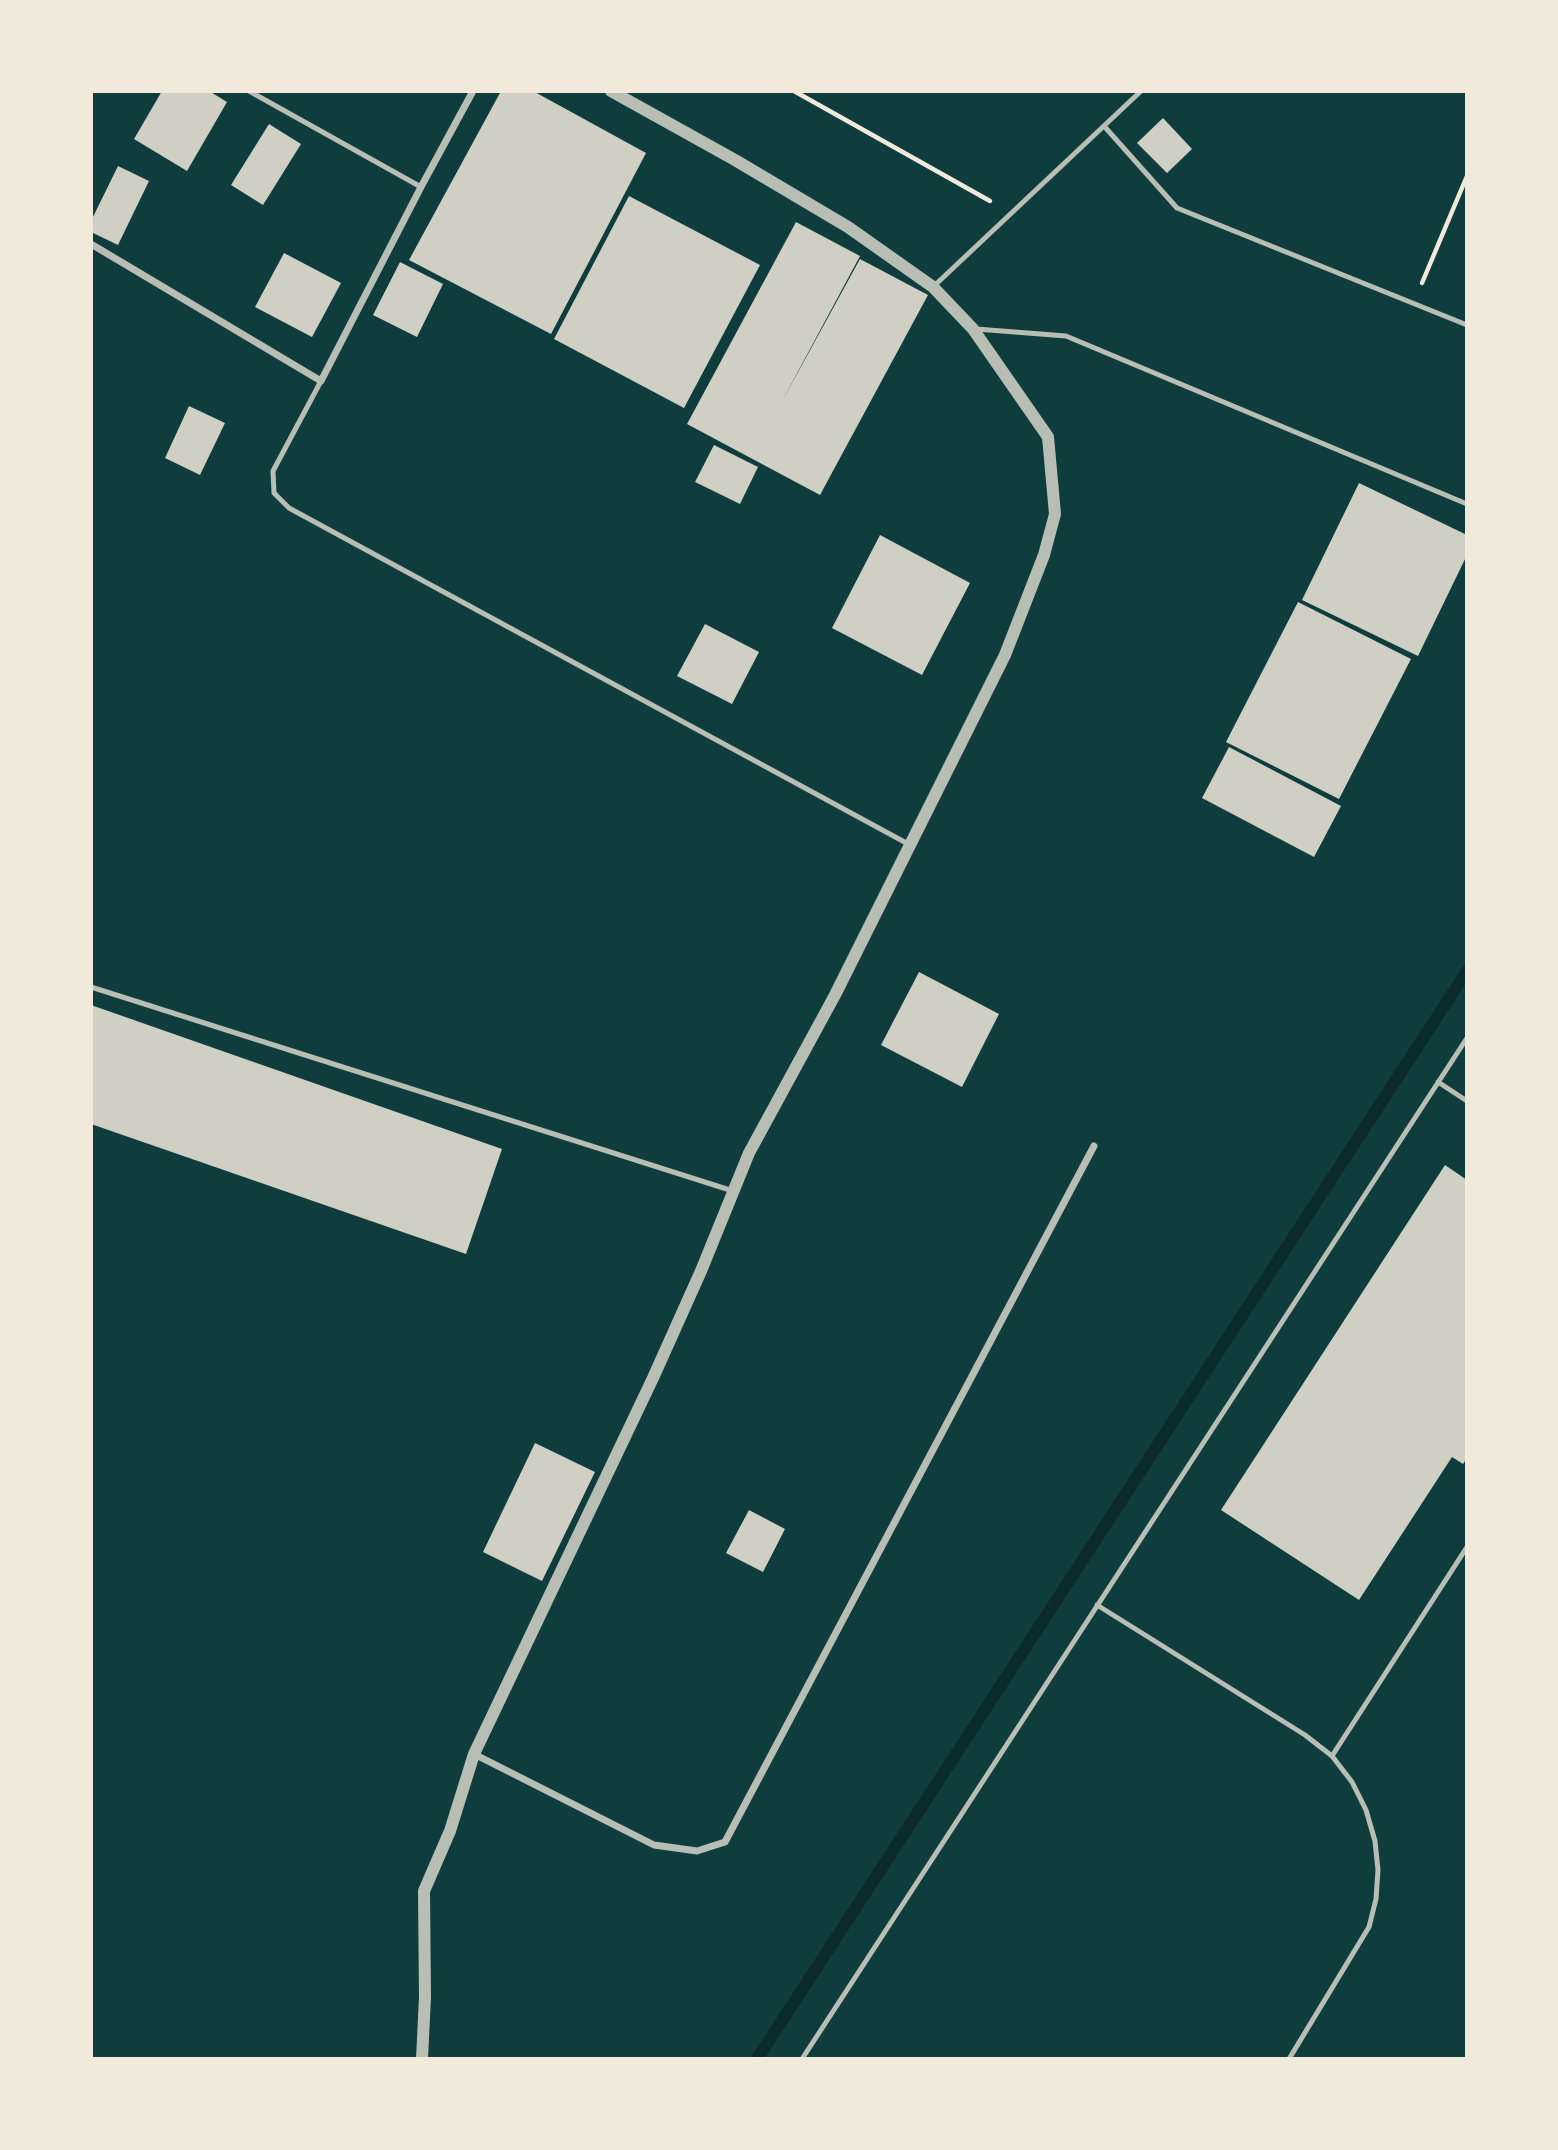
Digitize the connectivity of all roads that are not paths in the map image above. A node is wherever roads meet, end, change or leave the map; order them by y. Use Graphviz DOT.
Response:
graph roads {
  1 [pos="249,91"];
  2 [pos="473,91"];
  3 [pos="611,91"];
  4 [pos="1141,91"];
  5 [pos="1104,126"];
  6 [pos="421,187"];
  7 [pos="91,244"];
  8 [pos="933,287"];
  9 [pos="1467,325"];
  10 [pos="973,329"];
  11 [pos="321,381"];
  12 [pos="1467,504"];
  13 [pos="910,845"];
  14 [pos="91,987"];
  15 [pos="1467,1038"];
  16 [pos="1438,1082"];
  17 [pos="1467,1101"];
  18 [pos="1094,1146"];
  19 [pos="733,1191"];
  20 [pos="1467,1547"];
  21 [pos="1097,1605"];
  22 [pos="474,1754"];
  23 [pos="1332,1756"];
  24 [pos="422,2059"];
  25 [pos="802,2059"];
  26 [pos="1289,2059"];
  1 -- 6 [label="lane"];
  2 -- 6 [label="street"];
  3 -- 8 [label="street"];
  4 -- 5 [label="lane"];
  5 -- 8 [label="lane"];
  5 -- 9 [label="lane"];
  6 -- 11 [label="street"];
  7 -- 11 [label="street"];
  8 -- 10 [label="street"];
  10 -- 12 [label="lane"];
  10 -- 13 [label="street"];
  11 -- 13 [label="lane"];
  13 -- 19 [label="street"];
  14 -- 19 [label="lane"];
  15 -- 16 [label="lane"];
  16 -- 17 [label="lane"];
  16 -- 21 [label="lane"];
  18 -- 22 [label="street"];
  19 -- 22 [label="street"];
  20 -- 23 [label="lane"];
  21 -- 23 [label="lane"];
  21 -- 25 [label="lane"];
  22 -- 24 [label="street"];
  23 -- 26 [label="lane"];
}
